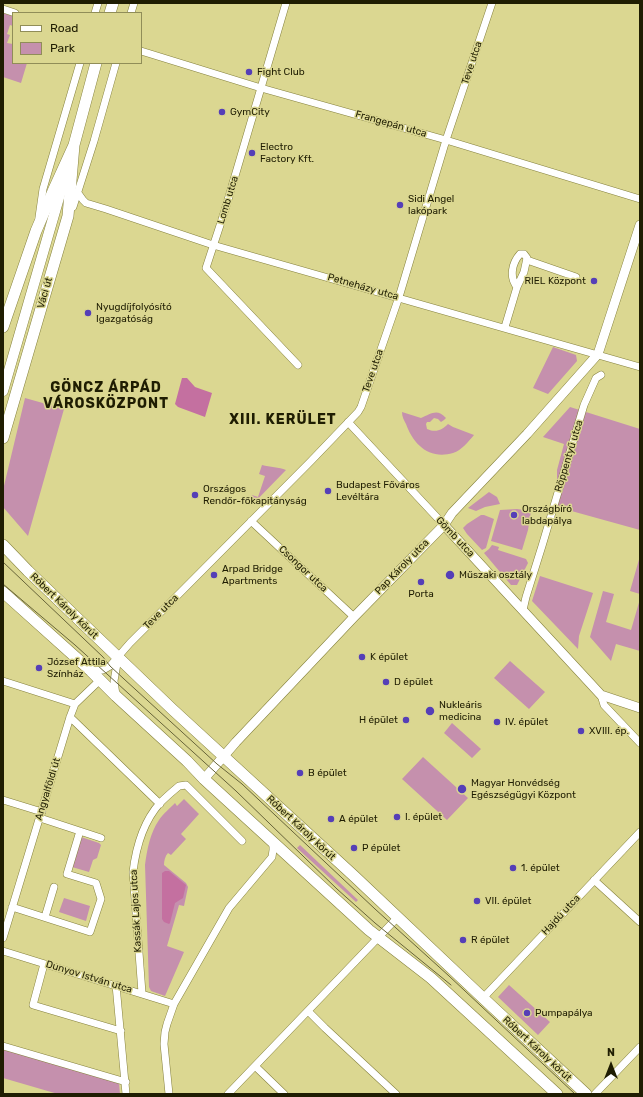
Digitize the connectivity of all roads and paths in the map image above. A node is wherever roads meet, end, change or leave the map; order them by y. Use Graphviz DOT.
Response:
graph roads {
  1 [pos="286,3"];
  2 [pos="492,3"];
  3 [pos="142,51"];
  4 [pos="80,64"];
  5 [pos="96,64"];
  6 [pos="116,64"];
  7 [pos="261,88"];
  8 [pos="446,140"];
  9 [pos="74,145"];
  10 [pos="78,193"];
  11 [pos="640,199"];
  12 [pos="86,203"];
  13 [pos="70,212"];
  14 [pos="640,225"];
  15 [pos="36,231"];
  16 [pos="214,245"];
  17 [pos="527,260"];
  18 [pos="576,277"];
  19 [pos="517,287"];
  20 [pos="399,297"];
  21 [pos="3,327"];
  22 [pos="505,327"];
  23 [pos="598,354"];
  24 [pos="298,365"];
  25 [pos="640,366"];
  26 [pos="601,375"];
  27 [pos="3,391"];
  28 [pos="348,422"];
  29 [pos="3,438"];
  30 [pos="251,521"];
  31 [pos="444,525"];
  32 [pos="3,545"];
  33 [pos="3,552"];
  34 [pos="17,560"];
  35 [pos="3,592"];
  36 [pos="523,610"];
  37 [pos="354,617"];
  38 [pos="118,658"];
  39 [pos="91,671"];
  40 [pos="100,680"];
  41 [pos="3,682"];
  42 [pos="601,695"];
  43 [pos="116,696"];
  44 [pos="76,704"];
  45 [pos="640,708"];
  46 [pos="70,717"];
  47 [pos="640,743"];
  48 [pos="223,756"];
  49 [pos="204,779"];
  50 [pos="3,800"];
  51 [pos="160,804"];
  52 [pos="41,815"];
  53 [pos="80,831"];
  54 [pos="640,832"];
  55 [pos="101,838"];
  56 [pos="242,841"];
  57 [pos="273,842"];
  58 [pos="594,880"];
  59 [pos="54,887"];
  60 [pos="12,907"];
  61 [pos="45,917"];
  62 [pos="397,918"];
  63 [pos="640,922"];
  64 [pos="3,938"];
  65 [pos="378,938"];
  66 [pos="3,951"];
  67 [pos="44,964"];
  68 [pos="116,985"];
  69 [pos="142,993"];
  70 [pos="483,998"];
  71 [pos="174,1004"];
  72 [pos="308,1011"];
  73 [pos="121,1031"];
  74 [pos="3,1046"];
  75 [pos="640,1047"];
  76 [pos="255,1066"];
  77 [pos="126,1082"];
  78 [pos="126,1094"];
  79 [pos="169,1094"];
  80 [pos="228,1094"];
  81 [pos="284,1094"];
  82 [pos="396,1094"];
  83 [pos="557,1094"];
  84 [pos="586,1094"];
  85 [pos="595,1094"];
  1 -- 7 [label="street, Lomb utca"];
  2 -- 8 [label="street, Teve utca"];
  3 -- 7 [label="street, Frangepán utca"];
  4 -- 15 [label="street, Váci út"];
  5 -- 9 [label="main road, Váci út"];
  6 -- 10 [label="street, Váci út"];
  7 -- 8 [label="street, Frangepán utca"];
  7 -- 16 [label="street, Lomb utca"];
  8 -- 11 [label="street, Frangepán utca"];
  8 -- 20 [label="street, Teve utca"];
  9 -- 13 [label="main road, Váci út"];
  9 -- 15 [label="main road, Váci út"];
  9 -- 27 [label="main road, Váci út"];
  10 -- 12 [label="street"];
  10 -- 13 [label="street, Váci út"];
  12 -- 13 [label="street"];
  12 -- 16 [label="street, Petneházy utca"];
  13 -- 29 [label="main road, Váci út"];
  14 -- 23 [label="street"];
  15 -- 21 [label="main road, Váci út"];
  16 -- 20 [label="street, Petneházy utca"];
  16 -- 24 [label="street, Lomb utca"];
  17 -- 18 [label="street"];
  17 -- 19 [label="street"];
  17 -- 19 [label="street"];
  19 -- 22 [label="street"];
  20 -- 22 [label="street, Petneházy utca"];
  20 -- 28 [label="street, Teve utca"];
  22 -- 23 [label="street, Petneházy utca"];
  23 -- 25 [label="street, Petneházy utca"];
  23 -- 31 [label="street, Pap Károly utca"];
  26 -- 36 [label="street, Röppentyű utca"];
  28 -- 30 [label="street, Teve utca"];
  28 -- 31 [label="street, Gömb utca"];
  30 -- 37 [label="street, Csongor utca"];
  30 -- 38 [label="street, Teve utca"];
  31 -- 36 [label="street, Gömb utca"];
  31 -- 37 [label="street, Pap Károly utca"];
  32 -- 34 [label="main road, Róbert Károly körút"];
  33 -- 34 [label="main road"];
  34 -- 38 [label="main road, Róbert Károly körút"];
  35 -- 39 [label="main road, Róbert Károly körút"];
  36 -- 42 [label="street, Gömb utca"];
  37 -- 48 [label="street, Pap Károly utca"];
  38 -- 39 [label="street, Teve utca"];
  38 -- 43 [label="street"];
  38 -- 48 [label="main road, Róbert Károly körút"];
  39 -- 40 [label="main road, Róbert Károly körút"];
  40 -- 43 [label="main road, Róbert Károly körút"];
  40 -- 44 [label="street, Angyalföldi út"];
  41 -- 44 [label="street"];
  42 -- 45 [label="street"];
  42 -- 47 [label="street"];
  43 -- 49 [label="main road, Róbert Károly körút"];
  44 -- 46 [label="street, Angyalföldi út"];
  46 -- 51 [label="street"];
  46 -- 52 [label="street, Angyalföldi út"];
  48 -- 49 [label="street, Pap Károly utca"];
  48 -- 62 [label="main road, Róbert Károly körút"];
  49 -- 57 [label="main road, Róbert Károly körút"];
  50 -- 52 [label="street"];
  51 -- 56 [label="street, Kassák Lajos utca"];
  51 -- 69 [label="street, Kassák Lajos utca"];
  52 -- 53 [label="street"];
  52 -- 60 [label="street, Angyalföldi út"];
  53 -- 55 [label="street"];
  53 -- 61 [label="street"];
  54 -- 58 [label="street, Hajdú utca"];
  57 -- 65 [label="main road, Róbert Károly körút"];
  57 -- 71 [label="street"];
  58 -- 63 [label="street"];
  58 -- 70 [label="street, Hajdú utca"];
  59 -- 61 [label="street"];
  60 -- 61 [label="street"];
  60 -- 64 [label="street, Angyalföldi út"];
  62 -- 65 [label="street"];
  62 -- 70 [label="main road, Róbert Károly körút"];
  65 -- 72 [label="street"];
  65 -- 83 [label="main road, Róbert Károly körút"];
  66 -- 67 [label="street, Dunyov István utca"];
  67 -- 68 [label="street, Dunyov István utca"];
  67 -- 73 [label="street"];
  68 -- 69 [label="street, Dunyov István utca"];
  68 -- 73 [label="street"];
  69 -- 71 [label="street, Dunyov István utca"];
  70 -- 84 [label="main road, Róbert Károly körút"];
  71 -- 79 [label="street"];
  72 -- 76 [label="street"];
  72 -- 82 [label="street"];
  73 -- 77 [label="street"];
  74 -- 77 [label="street"];
  75 -- 85 [label="street"];
  76 -- 80 [label="street"];
  76 -- 81 [label="street"];
  77 -- 78 [label="street"];
}
